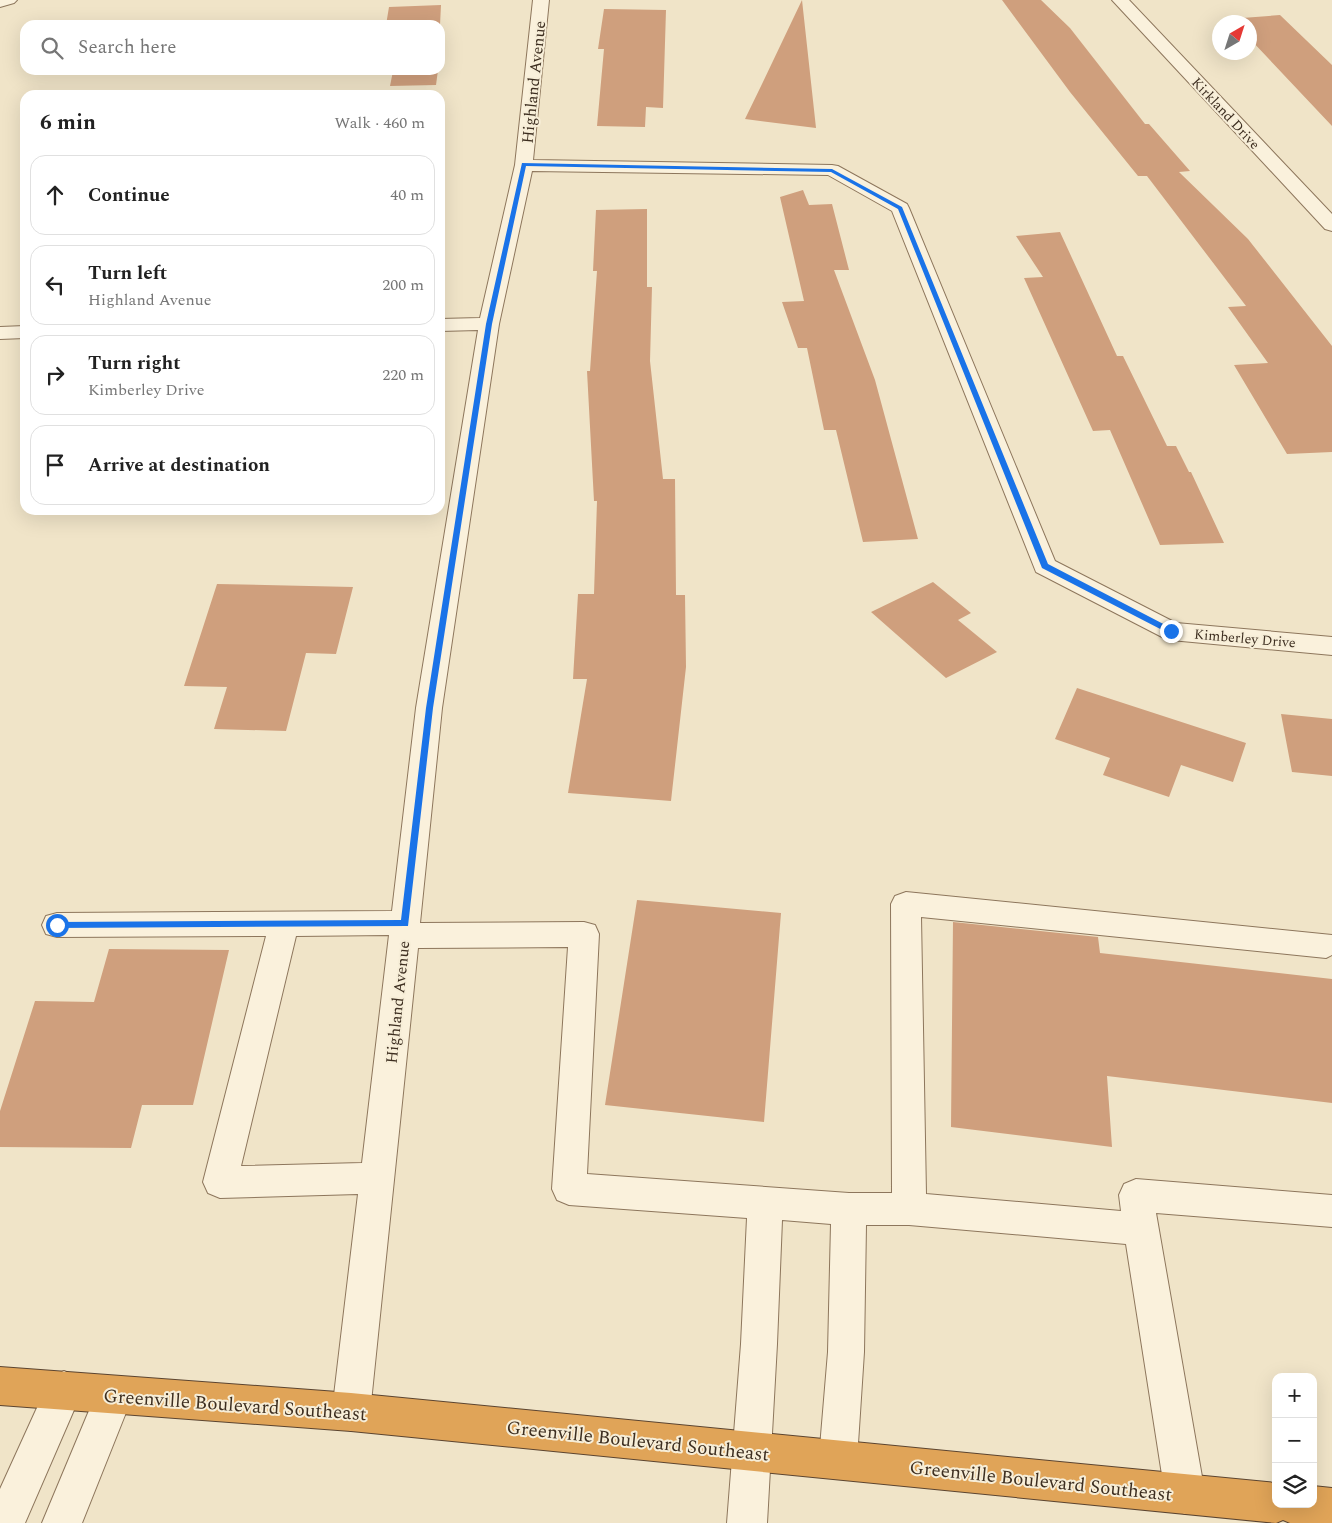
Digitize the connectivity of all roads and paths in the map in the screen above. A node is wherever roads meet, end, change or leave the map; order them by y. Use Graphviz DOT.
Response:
graph roads {
  1 [pos="9,0"];
  2 [pos="541,0"];
  3 [pos="1120,0"];
  4 [pos="0,2"];
  5 [pos="524,165"];
  6 [pos="1331,223"];
  7 [pos="489,324"];
  8 [pos="445,325"];
  9 [pos="20,332"];
  10 [pos="0,333"];
  11 [pos="1332,646"];
  12 [pos="284,924"];
  13 [pos="57,925"];
  14 [pos="404,930"];
  15 [pos="1326,945"];
  16 [pos="378,1178"];
  17 [pos="765,1202"];
  18 [pos="849,1209"];
  19 [pos="909,1209"];
  20 [pos="1332,1210"];
  21 [pos="1141,1229"];
  22 [pos="0,1386"];
  23 [pos="64,1390"];
  24 [pos="114,1395"];
  25 [pos="352,1412"];
  26 [pos="751,1451"];
  27 [pos="838,1460"];
  28 [pos="1184,1494"];
  29 [pos="1272,1503"];
  30 [pos="1317,1506"];
  31 [pos="1332,1508"];
  32 [pos="5,1523"];
  33 [pos="62,1523"];
  34 [pos="747,1523"];
  1 -- 4 [label="street"];
  2 -- 5 [label="street, Highland Avenue"];
  3 -- 6 [label="street, Kirkland Drive"];
  5 -- 7 [label="street, Highland Avenue"];
  5 -- 11 [label="street, Kimberley Drive"];
  7 -- 8 [label="street"];
  7 -- 14 [label="street, Highland Avenue"];
  9 -- 10 [label="street"];
  12 -- 13 [label="street"];
  12 -- 14 [label="street"];
  12 -- 16 [label="street"];
  14 -- 16 [label="street, Highland Avenue"];
  14 -- 17 [label="street"];
  15 -- 19 [label="street"];
  16 -- 25 [label="street, Highland Avenue"];
  17 -- 18 [label="street"];
  17 -- 26 [label="street"];
  18 -- 19 [label="street"];
  18 -- 27 [label="street"];
  19 -- 21 [label="street"];
  20 -- 21 [label="street"];
  21 -- 28 [label="street"];
  22 -- 23 [label="highway, Greenville Boulevard Southeast"];
  23 -- 24 [label="highway, Greenville Boulevard Southeast"];
  23 -- 32 [label="street"];
  24 -- 25 [label="highway, Greenville Boulevard Southeast"];
  24 -- 33 [label="street"];
  25 -- 26 [label="highway, Greenville Boulevard Southeast"];
  26 -- 27 [label="highway, Greenville Boulevard Southeast"];
  26 -- 34 [label="street"];
  27 -- 28 [label="highway, Greenville Boulevard Southeast"];
  28 -- 29 [label="highway, Greenville Boulevard Southeast"];
  30 -- 31 [label="highway"];
}
